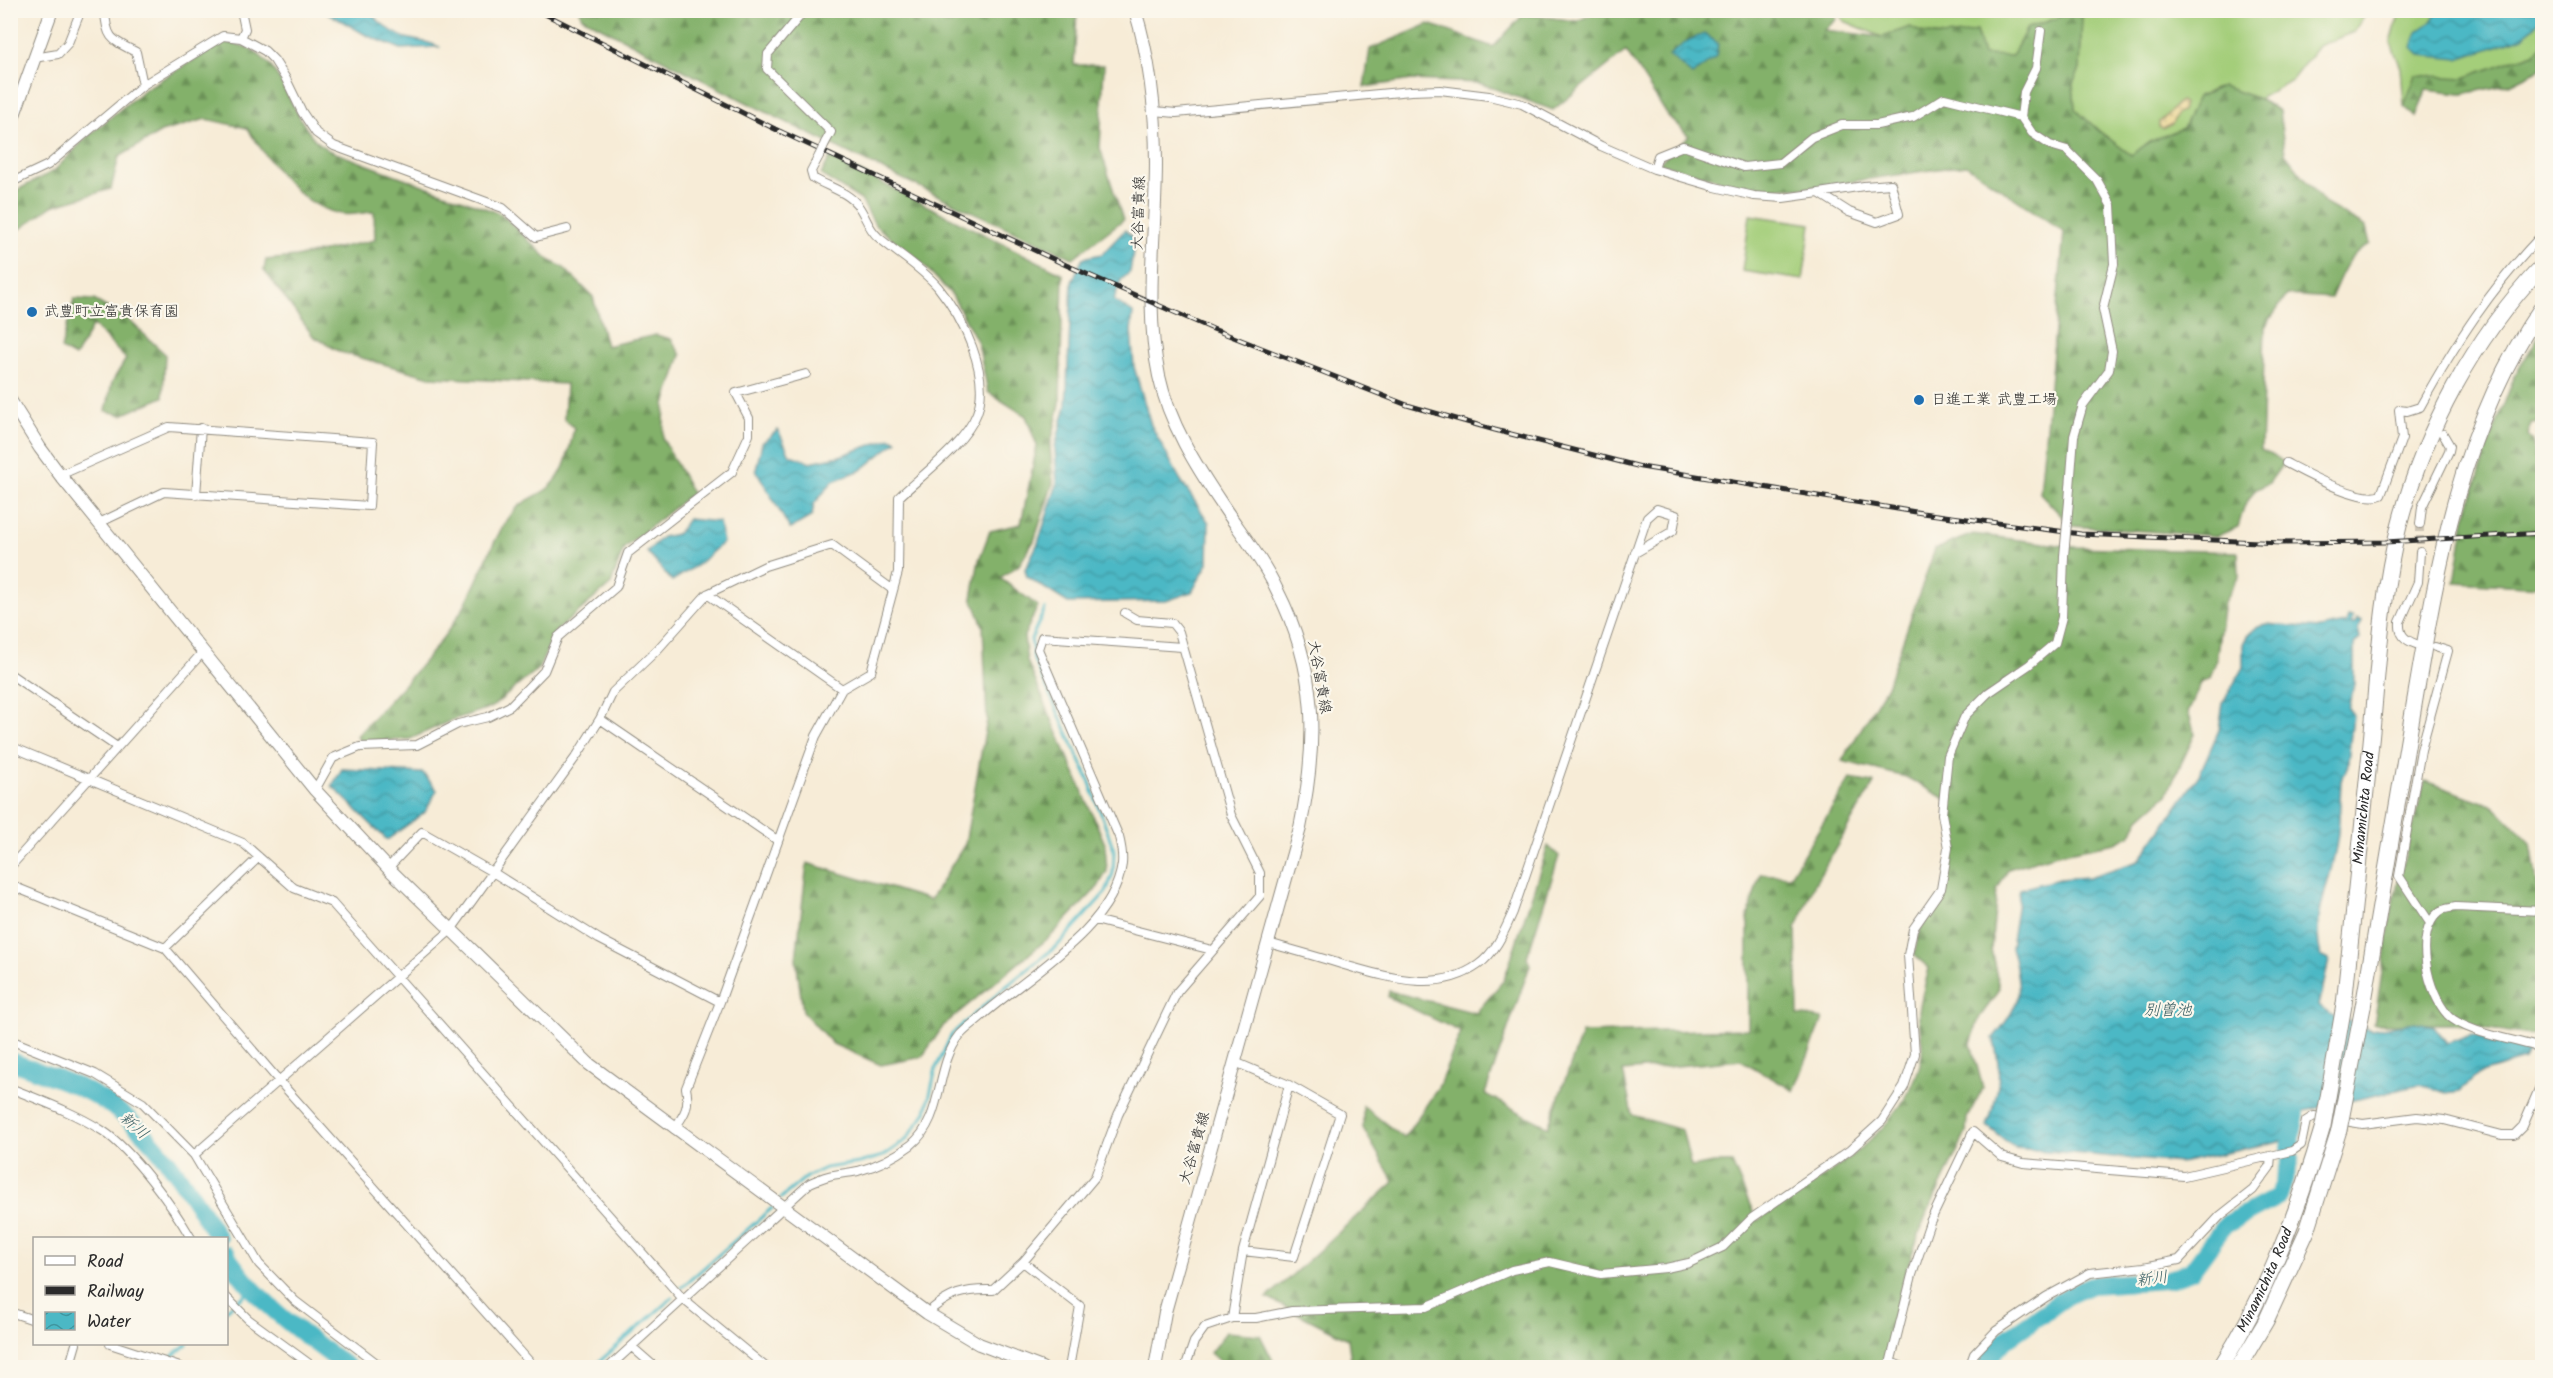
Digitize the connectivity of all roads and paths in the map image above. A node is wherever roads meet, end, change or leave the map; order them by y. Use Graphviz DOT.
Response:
graph roads {
  1 [pos="52,10"];
  2 [pos="81,10"];
  3 [pos="105,10"];
  4 [pos="241,10"];
  5 [pos="805,10"];
  6 [pos="1136,10"];
  7 [pos="2041,31"];
  8 [pos="241,38"];
  9 [pos="34,58"];
  10 [pos="143,85"];
  11 [pos="1154,111"];
  12 [pos="2021,117"];
  13 [pos="10,126"];
  14 [pos="1654,169"];
  15 [pos="10,189"];
  16 [pos="1819,193"];
  17 [pos="567,229"];
  18 [pos="2542,235"];
  19 [pos="2542,266"];
  20 [pos="2542,307"];
  21 [pos="806,374"];
  22 [pos="10,400"];
  23 [pos="2420,407"];
  24 [pos="2429,414"];
  25 [pos="201,428"];
  26 [pos="2443,434"];
  27 [pos="2286,462"];
  28 [pos="60,475"];
  29 [pos="196,495"];
  30 [pos="99,523"];
  31 [pos="2420,524"];
  32 [pos="2420,552"];
  33 [pos="1635,553"];
  34 [pos="893,590"];
  35 [pos="708,594"];
  36 [pos="1125,614"];
  37 [pos="2416,644"];
  38 [pos="1182,647"];
  39 [pos="2435,647"];
  40 [pos="202,652"];
  41 [pos="10,674"];
  42 [pos="842,689"];
  43 [pos="600,719"];
  44 [pos="10,746"];
  45 [pos="117,747"];
  46 [pos="88,780"];
  47 [pos="315,790"];
  48 [pos="777,840"];
  49 [pos="259,857"];
  50 [pos="10,867"];
  51 [pos="388,868"];
  52 [pos="494,873"];
  53 [pos="10,885"];
  54 [pos="2542,911"];
  55 [pos="1095,920"];
  56 [pos="2430,923"];
  57 [pos="451,930"];
  58 [pos="1268,943"];
  59 [pos="165,948"];
  60 [pos="1212,950"];
  61 [pos="399,977"];
  62 [pos="720,1002"];
  63 [pos="10,1040"];
  64 [pos="2542,1053"];
  65 [pos="1235,1062"];
  66 [pos="280,1082"];
  67 [pos="2542,1082"];
  68 [pos="1289,1085"];
  69 [pos="10,1088"];
  70 [pos="674,1129"];
  71 [pos="194,1155"];
  72 [pos="2271,1156"];
  73 [pos="785,1207"];
  74 [pos="190,1237"];
  75 [pos="1243,1251"];
  76 [pos="1023,1262"];
  77 [pos="228,1299"];
  78 [pos="684,1300"];
  79 [pos="10,1312"];
  80 [pos="927,1313"];
  81 [pos="1232,1318"];
  82 [pos="33,1320"];
  83 [pos="76,1345"];
  84 [pos="113,1345"];
  85 [pos="632,1347"];
  86 [pos="1890,1365"];
  87 [pos="69,1368"];
  88 [pos="183,1368"];
  89 [pos="315,1368"];
  90 [pos="383,1368"];
  91 [pos="535,1368"];
  92 [pos="608,1368"];
  93 [pos="656,1368"];
  94 [pos="767,1368"];
  95 [pos="1042,1368"];
  96 [pos="1069,1368"];
  97 [pos="1155,1368"];
  98 [pos="1185,1368"];
  99 [pos="1905,1368"];
  100 [pos="1969,1368"];
  101 [pos="2220,1368"];
  102 [pos="2238,1368"];
  1 -- 9 [label="street"];
  2 -- 9 [label="street"];
  3 -- 10 [label="street"];
  4 -- 8 [label="street"];
  5 -- 34 [label="street, bridge"];
  6 -- 11 [label="street, 大谷富貴線"];
  7 -- 12 [label="street"];
  8 -- 10 [label="street"];
  8 -- 17 [label="street"];
  9 -- 13 [label="street"];
  10 -- 15 [label="street"];
  11 -- 14 [label="street"];
  11 -- 58 [label="street, 大谷富貴線"];
  12 -- 14 [label="street"];
  12 -- 81 [label="street, bridge"];
  14 -- 16 [label="street"];
  16 -- 16 [label="street"];
  18 -- 23 [label="street"];
  19 -- 101 [label="highway, Minamichita Road, bridge"];
  20 -- 102 [label="highway, Minamichita Road, bridge"];
  21 -- 47 [label="street"];
  22 -- 28 [label="street"];
  23 -- 24 [label="street"];
  23 -- 27 [label="street"];
  25 -- 28 [label="street"];
  25 -- 29 [label="street"];
  25 -- 29 [label="street"];
  26 -- 31 [label="street"];
  28 -- 30 [label="street"];
  29 -- 30 [label="street"];
  30 -- 40 [label="street"];
  32 -- 37 [label="street"];
  33 -- 33 [label="street"];
  33 -- 58 [label="street"];
  34 -- 35 [label="street"];
  34 -- 42 [label="street"];
  35 -- 42 [label="street"];
  35 -- 43 [label="street"];
  36 -- 38 [label="street"];
  38 -- 55 [label="street"];
  38 -- 60 [label="street"];
  39 -- 56 [label="street"];
  40 -- 45 [label="street"];
  40 -- 47 [label="street"];
  41 -- 45 [label="street"];
  42 -- 48 [label="street"];
  43 -- 48 [label="street"];
  43 -- 52 [label="street"];
  44 -- 46 [label="street"];
  45 -- 46 [label="street"];
  46 -- 49 [label="street"];
  46 -- 50 [label="street"];
  47 -- 51 [label="street"];
  48 -- 62 [label="street"];
  49 -- 59 [label="street"];
  49 -- 61 [label="street"];
  51 -- 52 [label="street"];
  51 -- 57 [label="street"];
  52 -- 57 [label="street"];
  52 -- 62 [label="street"];
  53 -- 59 [label="street"];
  54 -- 56 [label="street"];
  55 -- 60 [label="street"];
  55 -- 73 [label="street"];
  56 -- 64 [label="street"];
  57 -- 61 [label="street"];
  57 -- 70 [label="street"];
  58 -- 65 [label="street, 大谷富貴線"];
  59 -- 66 [label="street"];
  60 -- 76 [label="street"];
  61 -- 66 [label="street"];
  61 -- 78 [label="street"];
  62 -- 70 [label="street"];
  63 -- 71 [label="street"];
  65 -- 68 [label="street"];
  65 -- 97 [label="street, 大谷富貴線"];
  66 -- 71 [label="street"];
  66 -- 91 [label="street"];
  67 -- 72 [label="street"];
  68 -- 75 [label="street"];
  68 -- 75 [label="street"];
  69 -- 74 [label="street"];
  70 -- 73 [label="street"];
  71 -- 90 [label="street"];
  72 -- 86 [label="street"];
  72 -- 100 [label="street"];
  73 -- 78 [label="street"];
  73 -- 80 [label="street"];
  75 -- 81 [label="street"];
  76 -- 80 [label="street"];
  76 -- 96 [label="street"];
  77 -- 89 [label="street"];
  78 -- 85 [label="street"];
  78 -- 94 [label="street"];
  79 -- 82 [label="street"];
  80 -- 95 [label="street"];
  81 -- 98 [label="street"];
  83 -- 87 [label="street"];
  84 -- 88 [label="street"];
  85 -- 92 [label="street"];
  85 -- 93 [label="street"];
  86 -- 99 [label="street"];
}
